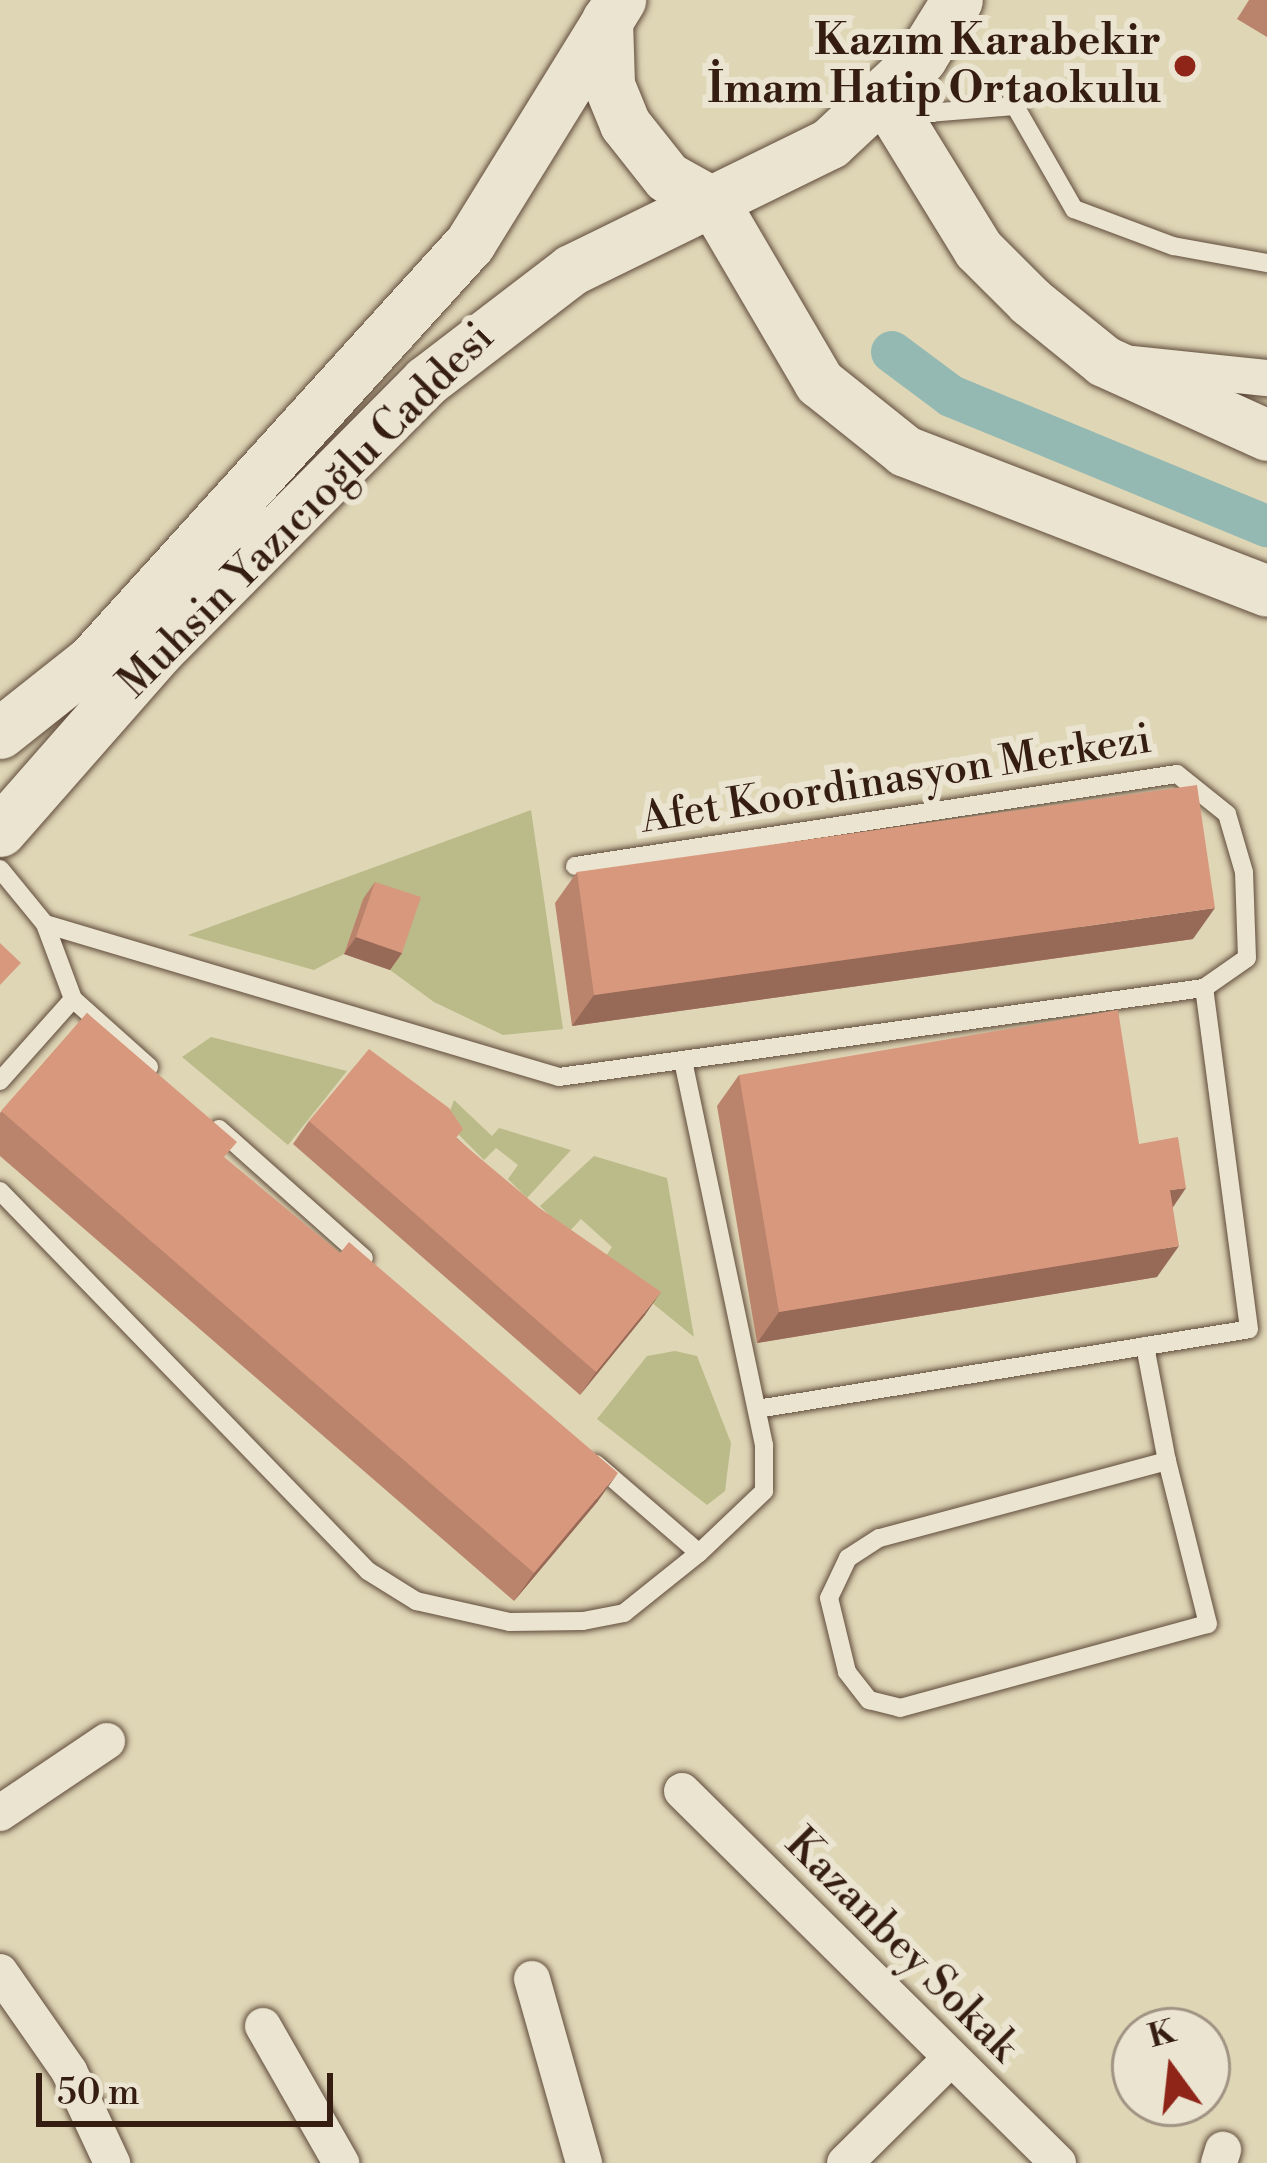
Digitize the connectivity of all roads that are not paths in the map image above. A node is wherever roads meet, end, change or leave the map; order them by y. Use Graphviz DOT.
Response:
graph roads {
  1 [pos="613,9"];
  2 [pos="940,13"];
  3 [pos="890,106"];
  4 [pos="714,203"];
  5 [pos="1267,263"];
  6 [pos="1104,361"];
  7 [pos="1267,379"];
  8 [pos="1267,435"];
  9 [pos="1267,591"];
  10 [pos="0,733"];
  11 [pos="0,831"];
  12 [pos="575,866"];
  13 [pos="0,869"];
  14 [pos="45,923"];
  15 [pos="1204,988"];
  16 [pos="73,999"];
  17 [pos="683,1060"];
  18 [pos="162,1079"];
  19 [pos="0,1081"];
  20 [pos="198,1111"];
  21 [pos="0,1191"];
  22 [pos="377,1270"];
  23 [pos="1145,1346"];
  24 [pos="757,1408"];
  25 [pos="574,1445"];
  26 [pos="1167,1461"];
  27 [pos="699,1553"];
  28 [pos="107,1741"];
  29 [pos="682,1791"];
  30 [pos="0,1813"];
  31 [pos="0,1972"];
  32 [pos="532,1978"];
  33 [pos="263,2026"];
  34 [pos="949,2060"];
  35 [pos="112,2163"];
  36 [pos="341,2163"];
  37 [pos="584,2163"];
  38 [pos="845,2163"];
  39 [pos="1058,2163"];
  1 -- 4 [label="street, Muhsin Yazıcıoğlu Caddesi"];
  1 -- 10 [label="street, Muhsin Yazıcıoğlu Caddesi"];
  2 -- 3 [label="street, Muhsin Yazıcıoğlu Caddesi"];
  3 -- 4 [label="street, Muhsin Yazıcıoğlu Caddesi"];
  3 -- 5 [label="lane"];
  3 -- 6 [label="street"];
  4 -- 9 [label="street"];
  4 -- 11 [label="street, Muhsin Yazıcıoğlu Caddesi"];
  6 -- 7 [label="street"];
  6 -- 8 [label="street"];
  12 -- 15 [label="lane, Afet Koordinasyon Merkezi"];
  13 -- 14 [label="lane"];
  14 -- 16 [label="lane"];
  14 -- 17 [label="lane"];
  15 -- 17 [label="lane"];
  15 -- 23 [label="lane"];
  16 -- 18 [label="lane"];
  16 -- 19 [label="lane"];
  17 -- 24 [label="lane"];
  20 -- 22 [label="lane"];
  21 -- 27 [label="lane"];
  23 -- 24 [label="lane"];
  23 -- 26 [label="lane"];
  24 -- 27 [label="lane"];
  25 -- 27 [label="lane"];
  26 -- 26 [label="lane"];
  28 -- 30 [label="street"];
  29 -- 34 [label="street, Kazanbey Sokak"];
  31 -- 35 [label="street"];
  32 -- 37 [label="street"];
  33 -- 36 [label="street"];
  34 -- 38 [label="street"];
  34 -- 39 [label="street, Kazanbey Sokak"];
}
